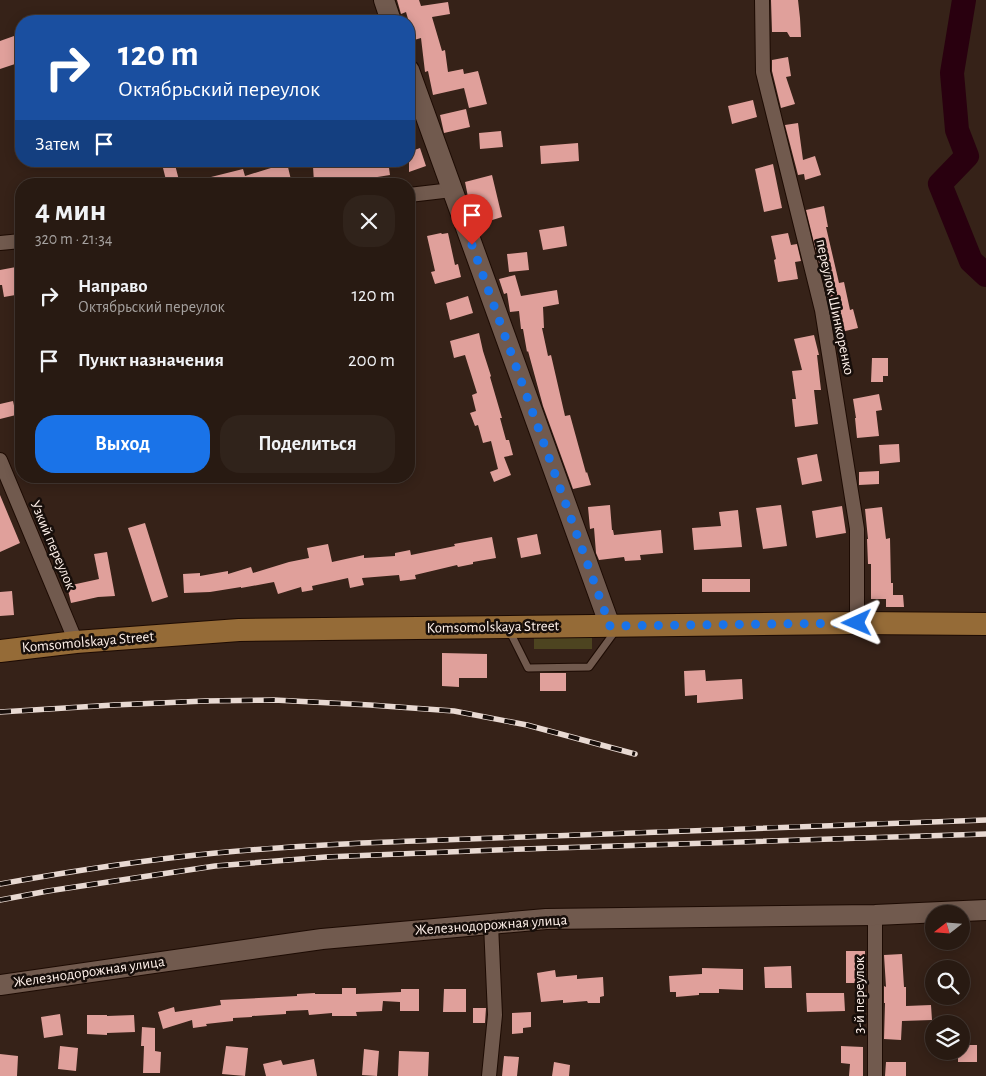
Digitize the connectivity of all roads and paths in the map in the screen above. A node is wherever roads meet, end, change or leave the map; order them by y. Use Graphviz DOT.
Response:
graph roads {
  1 [pos="384,0"];
  2 [pos="762,0"];
  3 [pos="390,15"];
  4 [pos="415,87"];
  5 [pos="452,190"];
  6 [pos="415,194"];
  7 [pos="15,241"];
  8 [pos="0,243"];
  9 [pos="0,460"];
  10 [pos="857,623"];
  11 [pos="981,624"];
  12 [pos="615,626"];
  13 [pos="508,627"];
  14 [pos="76,642"];
  15 [pos="0,651"];
  16 [pos="986,910"];
  17 [pos="875,915"];
  18 [pos="491,924"];
  19 [pos="0,985"];
  20 [pos="488,1076"];
  21 [pos="875,1076"];
  1 -- 3 [label="street"];
  2 -- 10 [label="street, переулок Шинкоренко"];
  4 -- 5 [label="street"];
  5 -- 6 [label="street"];
  5 -- 12 [label="street"];
  7 -- 8 [label="street"];
  9 -- 14 [label="street, Узкий переулок"];
  10 -- 11 [label="main road, Komsomolskaya Street"];
  10 -- 12 [label="main road, Komsomolskaya Street"];
  12 -- 13 [label="main road, Komsomolskaya Street"];
  12 -- 13 [label="lane"];
  13 -- 14 [label="main road, Komsomolskaya Street"];
  14 -- 15 [label="main road, Komsomolskaya Street"];
  16 -- 17 [label="street, Железнодорожная улица"];
  17 -- 18 [label="street, Железнодорожная улица"];
  17 -- 21 [label="street, 3-й переулок"];
  18 -- 19 [label="street, Железнодорожная улица"];
  18 -- 20 [label="street"];
}
